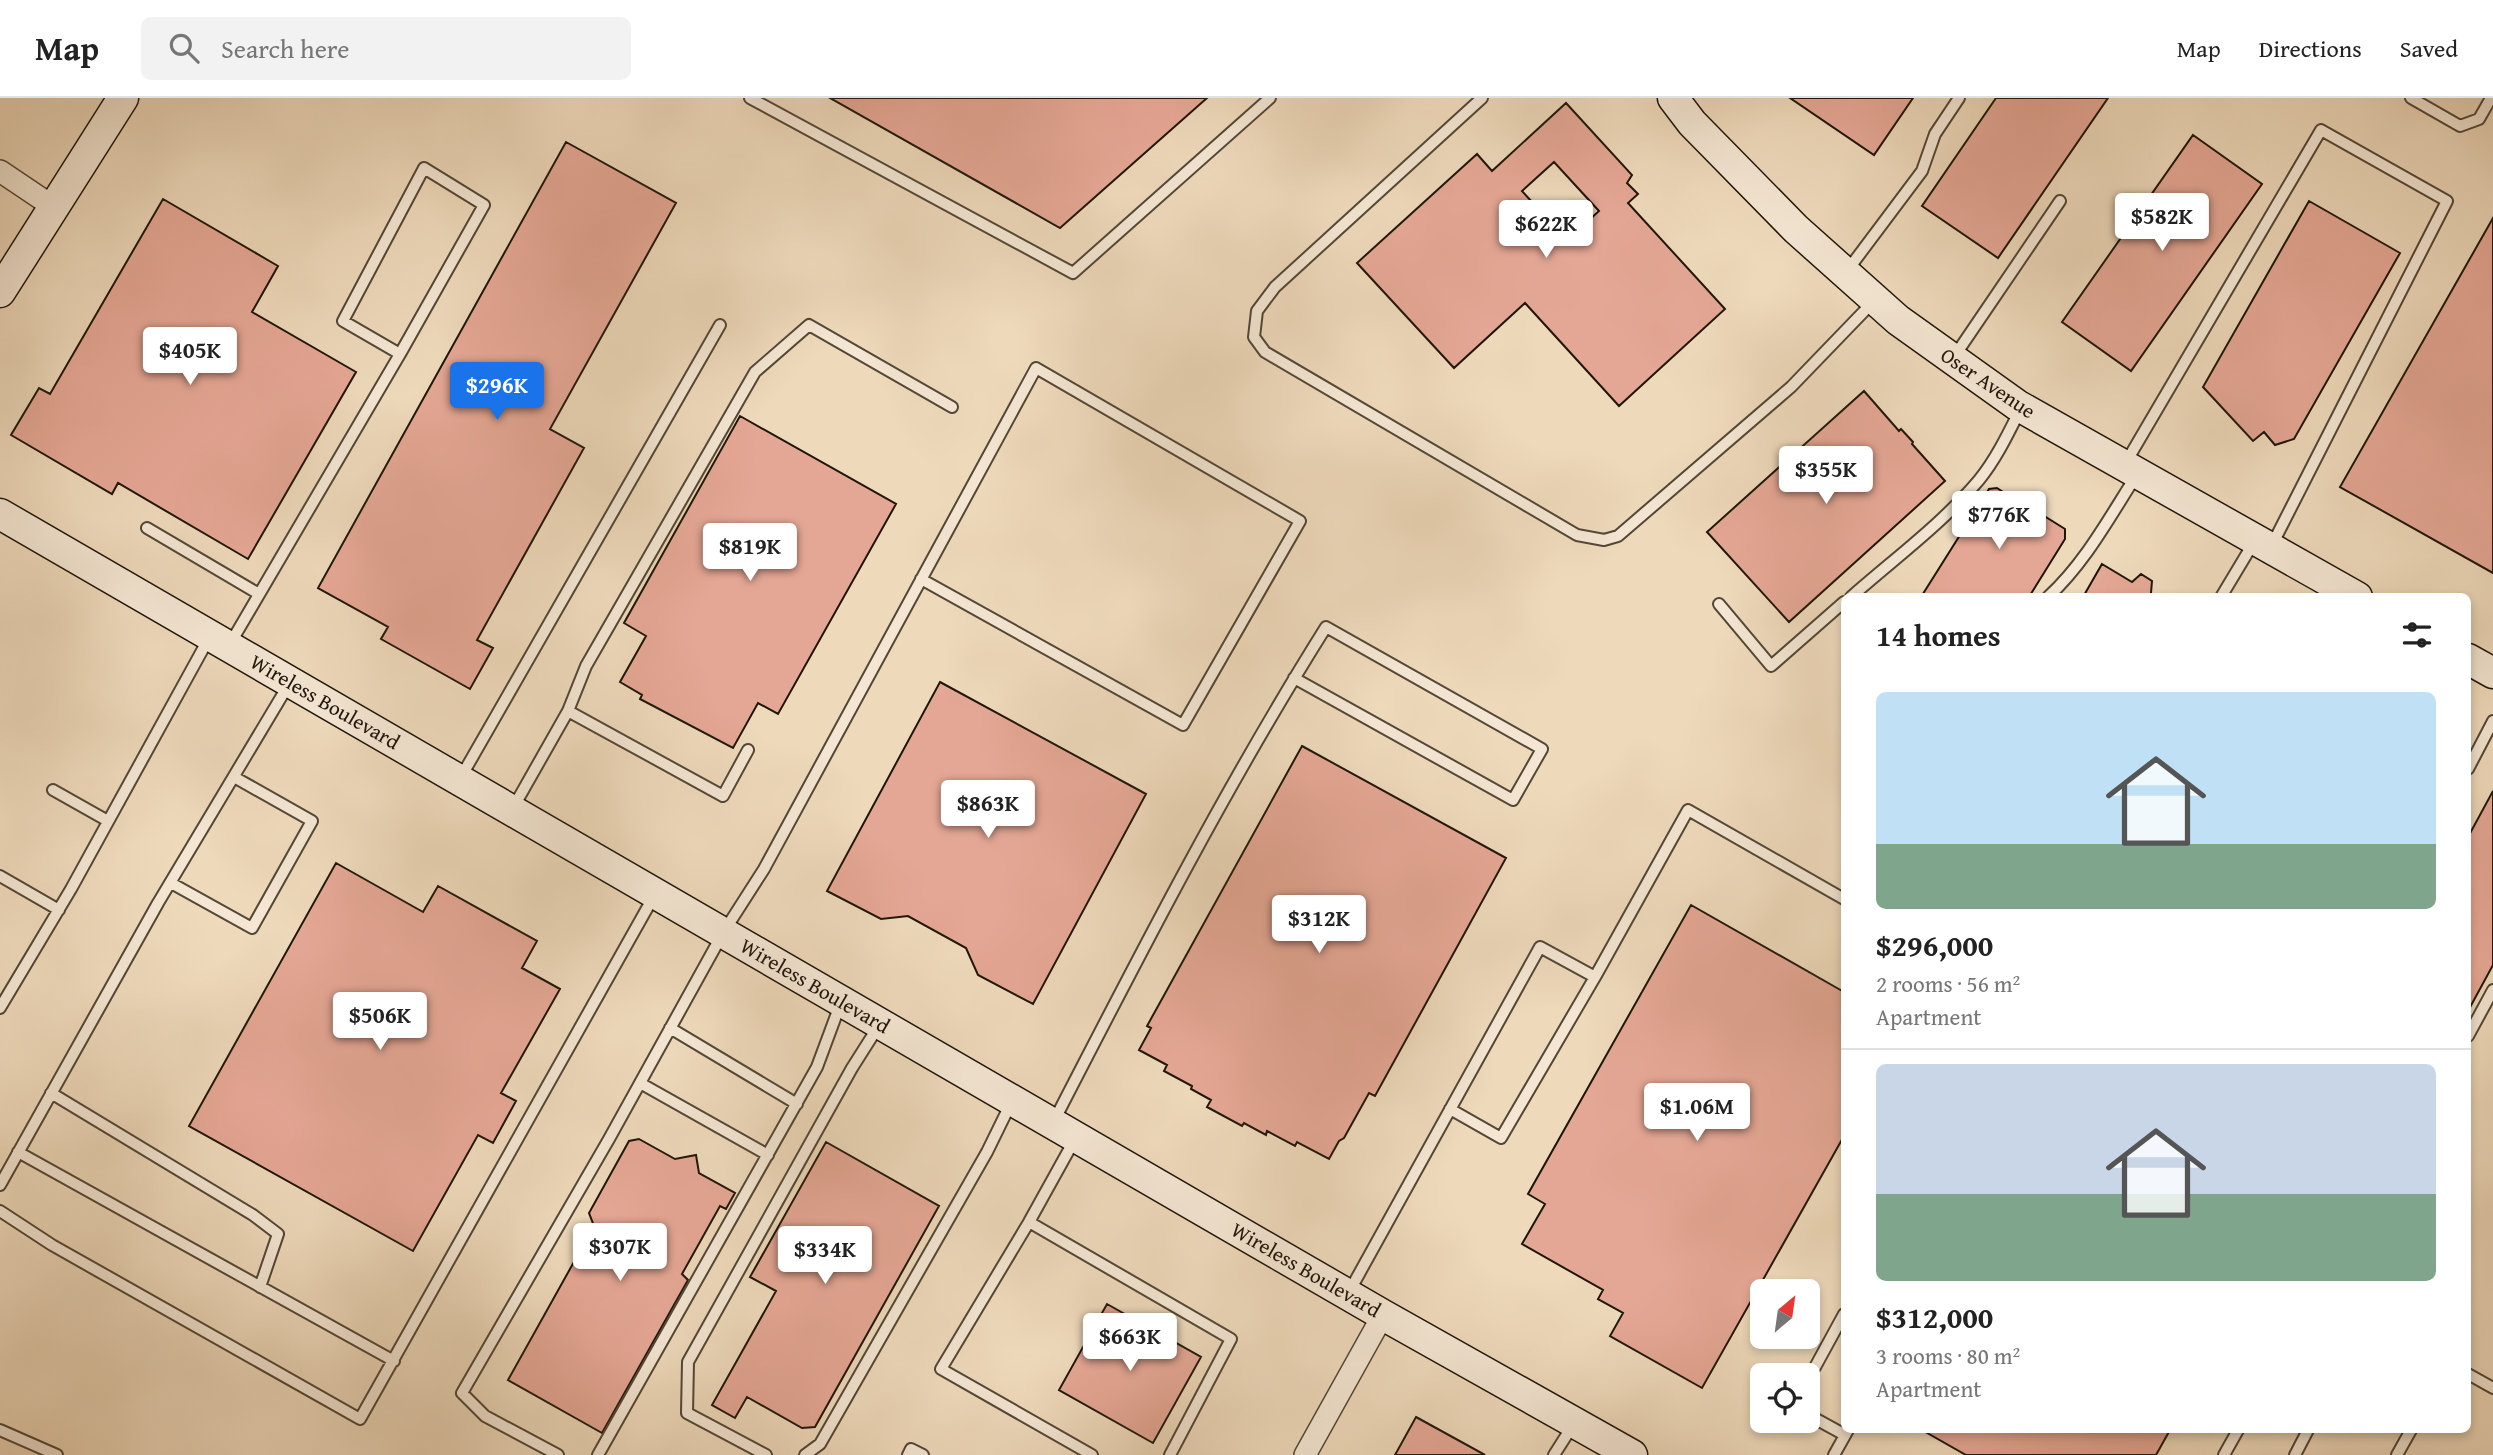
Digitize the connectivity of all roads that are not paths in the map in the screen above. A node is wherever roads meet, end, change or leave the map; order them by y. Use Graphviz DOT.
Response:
graph roads {
  1 [pos="750,98"];
  2 [pos="1270,98"];
  3 [pos="1482,98"];
  4 [pos="1959,98"];
  5 [pos="2411,98"];
  6 [pos="2491,98"];
  7 [pos="1677,99"];
  8 [pos="116,103"];
  9 [pos="0,171"];
  10 [pos="2060,201"];
  11 [pos="55,208"];
  12 [pos="1845,273"];
  13 [pos="0,292"];
  14 [pos="1875,300"];
  15 [pos="720,325"];
  16 [pos="400,355"];
  17 [pos="1953,359"];
  18 [pos="952,407"];
  19 [pos="2021,408"];
  20 [pos="2131,470"];
  21 [pos="0,514"];
  22 [pos="147,528"];
  23 [pos="2263,544"];
  24 [pos="921,579"];
  25 [pos="1856,593"];
  26 [pos="2052,593"];
  27 [pos="2224,593"];
  28 [pos="2349,593"];
  29 [pos="259,594"];
  30 [pos="1718,604"];
  31 [pos="1841,605"];
  32 [pos="219,641"];
  33 [pos="2471,661"];
  34 [pos="2493,673"];
  35 [pos="1294,678"];
  36 [pos="291,682"];
  37 [pos="568,711"];
  38 [pos="2493,721"];
  39 [pos="748,750"];
  40 [pos="2471,762"];
  41 [pos="234,777"];
  42 [pos="460,780"];
  43 [pos="53,790"];
  44 [pos="511,810"];
  45 [pos="108,821"];
  46 [pos="0,876"];
  47 [pos="170,883"];
  48 [pos="655,893"];
  49 [pos="1841,897"];
  50 [pos="59,910"];
  51 [pos="723,933"];
  52 [pos="1595,977"];
  53 [pos="2493,990"];
  54 [pos="2,1001"];
  55 [pos="842,1001"];
  56 [pos="880,1024"];
  57 [pos="670,1028"];
  58 [pos="2471,1030"];
  59 [pos="639,1083"];
  60 [pos="51,1093"];
  61 [pos="1012,1100"];
  62 [pos="796,1104"];
  63 [pos="1450,1109"];
  64 [pos="1064,1130"];
  65 [pos="18,1152"];
  66 [pos="768,1156"];
  67 [pos="0,1185"];
  68 [pos="0,1211"];
  69 [pos="1029,1222"];
  70 [pos="260,1287"];
  71 [pos="1347,1294"];
  72 [pos="1383,1315"];
  73 [pos="1841,1320"];
  74 [pos="394,1361"];
  75 [pos="1817,1363"];
  76 [pos="2471,1376"];
  77 [pos="2493,1388"];
  78 [pos="1820,1421"];
  79 [pos="1574,1422"];
  80 [pos="0,1430"];
  81 [pos="1841,1430"];
  82 [pos="1845,1433"];
  83 [pos="2236,1433"];
  84 [pos="2306,1433"];
  85 [pos="2409,1433"];
  86 [pos="57,1455"];
  87 [pos="558,1455"];
  88 [pos="598,1455"];
  89 [pos="766,1455"];
  90 [pos="805,1455"];
  91 [pos="908,1455"];
  92 [pos="923,1455"];
  93 [pos="1091,1455"];
  94 [pos="1170,1455"];
  95 [pos="1305,1455"];
  96 [pos="1554,1455"];
  97 [pos="1632,1455"];
  98 [pos="1834,1455"];
  99 [pos="2224,1455"];
  100 [pos="2295,1455"];
  101 [pos="2397,1455"];
  1 -- 2 [label="lane"];
  3 -- 14 [label="lane"];
  4 -- 12 [label="lane"];
  5 -- 6 [label="lane"];
  7 -- 12 [label="street, Oser Avenue"];
  8 -- 11 [label="street"];
  9 -- 11 [label="street"];
  10 -- 17 [label="lane"];
  11 -- 13 [label="street"];
  12 -- 14 [label="street, Oser Avenue"];
  14 -- 17 [label="street, Oser Avenue"];
  15 -- 42 [label="lane"];
  16 -- 16 [label="lane"];
  16 -- 29 [label="lane"];
  17 -- 19 [label="street, Oser Avenue"];
  18 -- 37 [label="lane"];
  19 -- 20 [label="street, Oser Avenue"];
  19 -- 25 [label="lane"];
  20 -- 23 [label="street, Oser Avenue"];
  20 -- 23 [label="lane"];
  20 -- 26 [label="lane"];
  21 -- 32 [label="street, Wireless Boulevard"];
  22 -- 29 [label="lane"];
  23 -- 27 [label="lane"];
  23 -- 28 [label="street, Oser Avenue"];
  24 -- 24 [label="lane"];
  24 -- 51 [label="lane"];
  29 -- 32 [label="lane"];
  30 -- 31 [label="lane"];
  32 -- 36 [label="street, Wireless Boulevard"];
  32 -- 45 [label="lane"];
  33 -- 34 [label="street"];
  35 -- 35 [label="lane"];
  35 -- 64 [label="lane"];
  36 -- 41 [label="lane"];
  36 -- 42 [label="street, Wireless Boulevard"];
  37 -- 39 [label="lane"];
  37 -- 44 [label="lane"];
  38 -- 40 [label="lane"];
  41 -- 47 [label="lane"];
  41 -- 47 [label="lane"];
  42 -- 44 [label="street, Wireless Boulevard"];
  43 -- 45 [label="lane"];
  44 -- 48 [label="street, Wireless Boulevard"];
  45 -- 50 [label="lane"];
  46 -- 50 [label="lane"];
  47 -- 60 [label="lane"];
  48 -- 51 [label="street, Wireless Boulevard"];
  48 -- 74 [label="lane"];
  49 -- 52 [label="lane"];
  50 -- 54 [label="lane"];
  51 -- 55 [label="street, Wireless Boulevard"];
  51 -- 57 [label="lane"];
  52 -- 63 [label="lane"];
  52 -- 63 [label="lane"];
  53 -- 58 [label="lane"];
  55 -- 56 [label="street, Wireless Boulevard"];
  55 -- 62 [label="lane"];
  56 -- 61 [label="street, Wireless Boulevard"];
  56 -- 89 [label="lane"];
  57 -- 59 [label="lane"];
  57 -- 62 [label="lane"];
  59 -- 66 [label="lane"];
  59 -- 87 [label="lane"];
  60 -- 65 [label="lane"];
  60 -- 70 [label="lane"];
  61 -- 64 [label="street, Wireless Boulevard"];
  61 -- 90 [label="lane"];
  62 -- 66 [label="lane"];
  63 -- 71 [label="lane"];
  64 -- 69 [label="lane"];
  64 -- 71 [label="street, Wireless Boulevard"];
  65 -- 67 [label="lane"];
  65 -- 70 [label="lane"];
  66 -- 88 [label="lane"];
  68 -- 74 [label="lane"];
  69 -- 93 [label="lane"];
  69 -- 94 [label="lane"];
  70 -- 74 [label="lane"];
  71 -- 72 [label="street, Wireless Boulevard"];
  72 -- 79 [label="street, Wireless Boulevard"];
  72 -- 95 [label="street"];
  73 -- 75 [label="lane"];
  76 -- 77 [label="lane"];
  78 -- 81 [label="lane"];
  79 -- 96 [label="lane"];
  79 -- 97 [label="street, Wireless Boulevard"];
  80 -- 86 [label="lane"];
  82 -- 98 [label="lane"];
  83 -- 99 [label="lane"];
  84 -- 100 [label="lane"];
  85 -- 101 [label="lane"];
  91 -- 92 [label="lane"];
}
